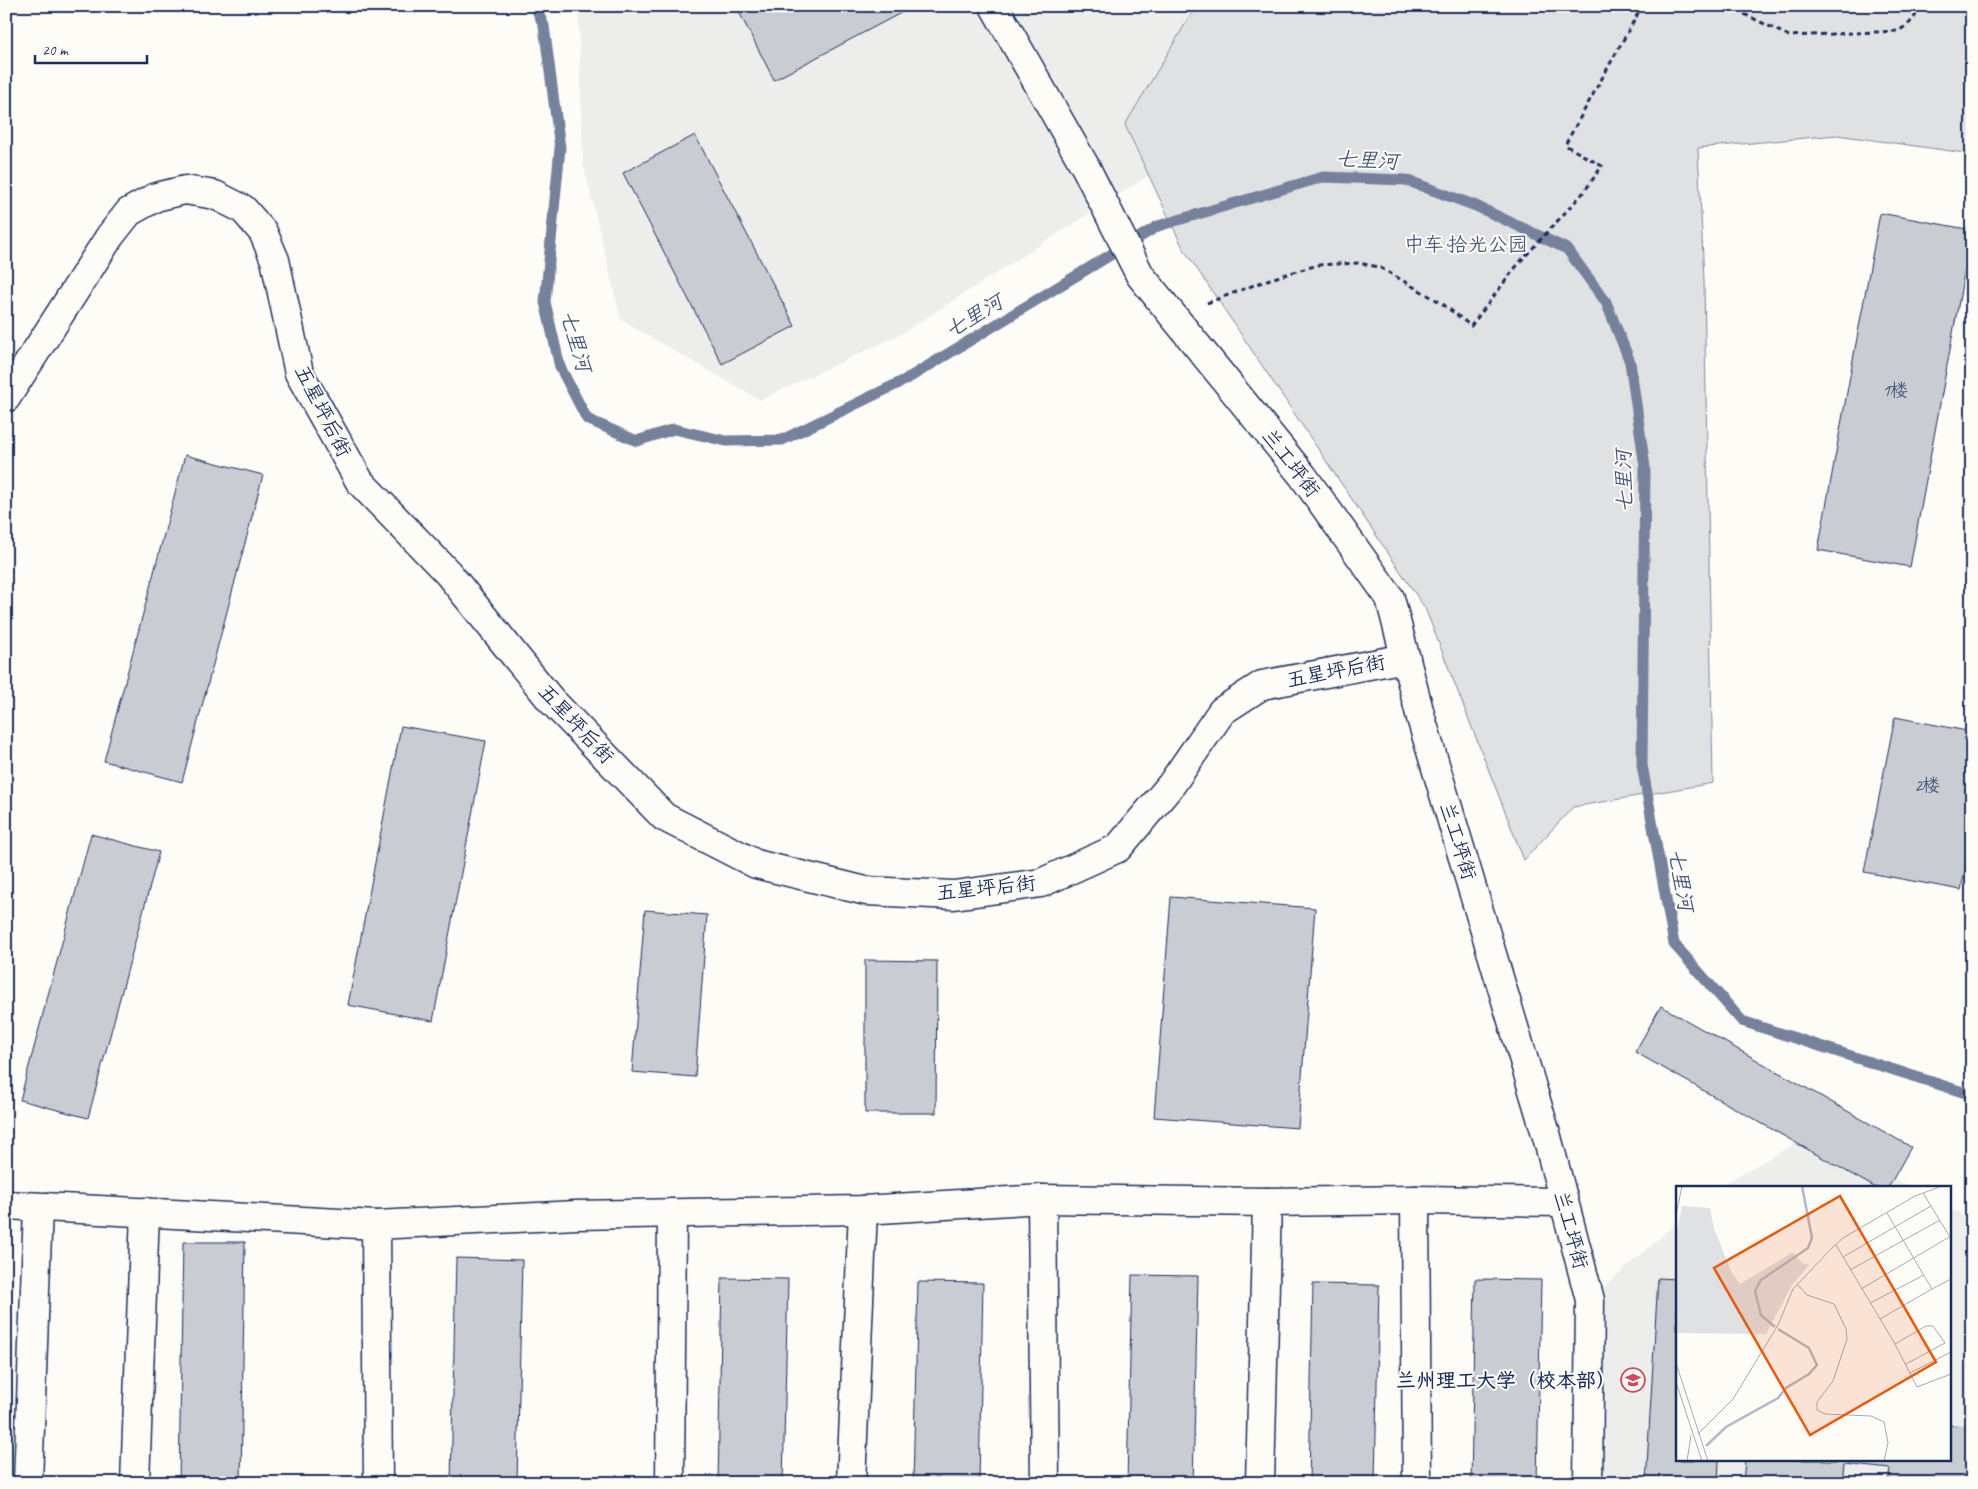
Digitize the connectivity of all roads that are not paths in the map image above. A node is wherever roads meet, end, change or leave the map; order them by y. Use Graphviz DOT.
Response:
graph roads {
  1 [pos="994,6"];
  2 [pos="6,398"];
  3 [pos="1406,658"];
  4 [pos="1042,1198"];
  5 [pos="1415,1200"];
  6 [pos="1267,1202"];
  7 [pos="1564,1202"];
  8 [pos="6,1205"];
  9 [pos="38,1206"];
  10 [pos="863,1210"];
  11 [pos="145,1212"];
  12 [pos="672,1213"];
  13 [pos="376,1225"];
  14 [pos="28,1483"];
  15 [pos="135,1483"];
  16 [pos="378,1483"];
  17 [pos="670,1483"];
  18 [pos="851,1483"];
  19 [pos="1045,1483"];
  20 [pos="1260,1483"];
  21 [pos="1417,1483"];
  22 [pos="1588,1483"];
  1 -- 3 [label="street, 兰工坪街"];
  2 -- 3 [label="street, 五星坪后街"];
  3 -- 7 [label="street, 兰工坪街"];
  4 -- 6 [label="street"];
  4 -- 10 [label="street"];
  4 -- 19 [label="street"];
  5 -- 6 [label="street"];
  5 -- 7 [label="street"];
  5 -- 21 [label="street"];
  6 -- 20 [label="street"];
  7 -- 22 [label="street, 兰工坪街"];
  8 -- 9 [label="street"];
  9 -- 11 [label="street"];
  9 -- 14 [label="street"];
  10 -- 12 [label="street"];
  10 -- 18 [label="street"];
  11 -- 13 [label="street"];
  11 -- 15 [label="street"];
  12 -- 13 [label="street"];
  12 -- 17 [label="street"];
  13 -- 16 [label="street"];
}
